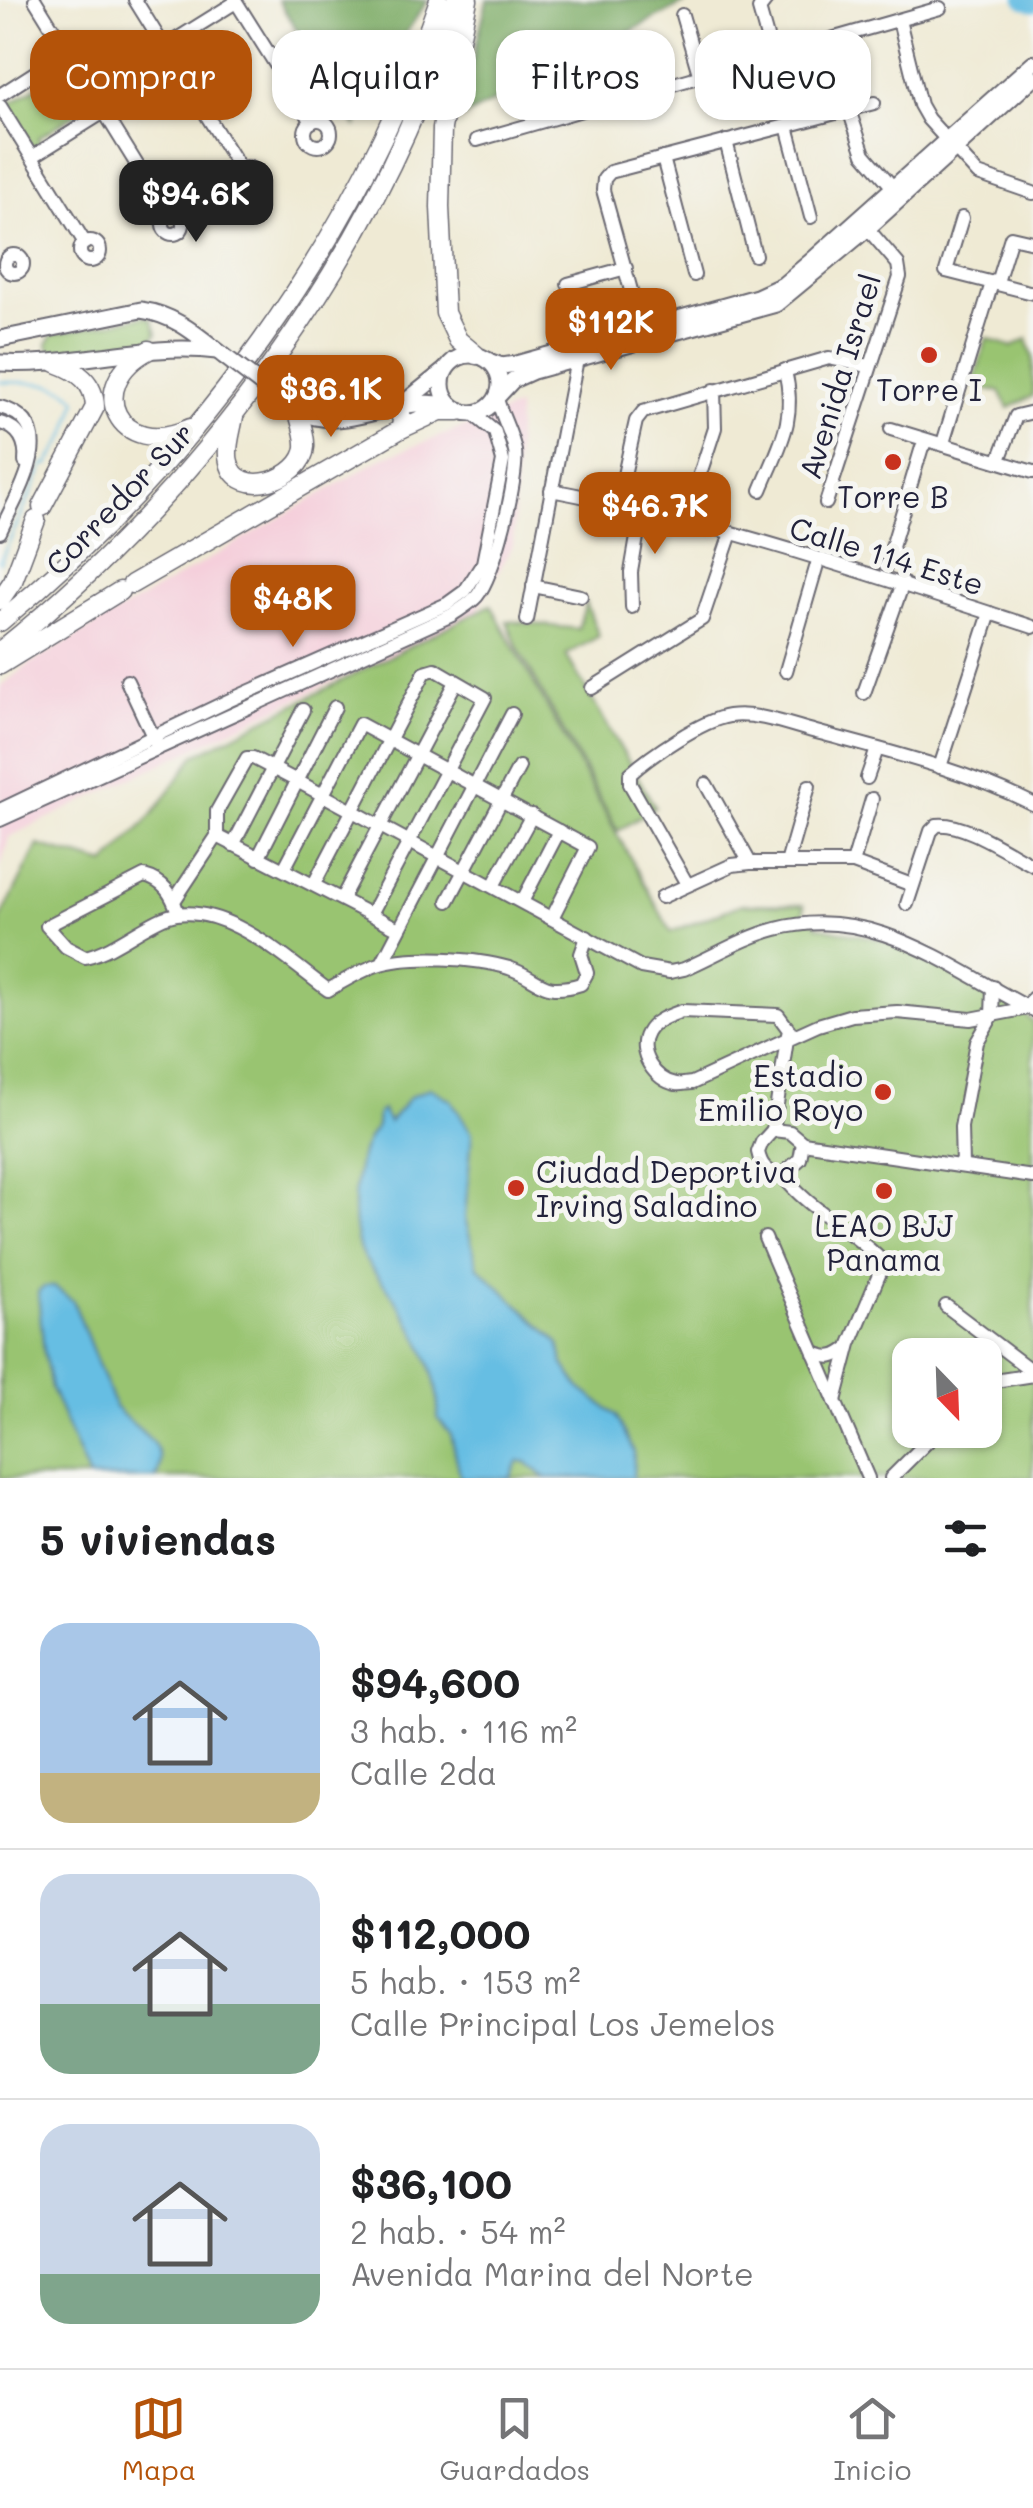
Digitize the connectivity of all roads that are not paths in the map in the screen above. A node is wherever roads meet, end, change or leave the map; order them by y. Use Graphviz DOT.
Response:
graph roads {
  1 [pos="34,0"];
  2 [pos="135,0"];
  3 [pos="439,0"];
  4 [pos="456,0"];
  5 [pos="468,0"];
  6 [pos="766,0"];
  7 [pos="236,1"];
  8 [pos="940,8"];
  9 [pos="682,15"];
  10 [pos="899,20"];
  11 [pos="53,30"];
  12 [pos="154,30"];
  13 [pos="191,30"];
  14 [pos="765,30"];
  15 [pos="863,30"];
  16 [pos="695,59"];
  17 [pos="1033,63"];
  18 [pos="30,75"];
  19 [pos="1027,85"];
  20 [pos="0,94"];
  21 [pos="874,103"];
  22 [pos="871,104"];
  23 [pos="3,117"];
  24 [pos="91,120"];
  25 [pos="109,120"];
  26 [pos="209,120"];
  27 [pos="547,120"];
  28 [pos="810,120"];
  29 [pos="852,120"];
  30 [pos="312,122"];
  31 [pos="787,126"];
  32 [pos="477,140"];
  33 [pos="726,141"];
  34 [pos="950,144"];
  35 [pos="32,157"];
  36 [pos="662,158"];
  37 [pos="240,169"];
  38 [pos="898,193"];
  39 [pos="1033,193"];
  40 [pos="168,215"];
  41 [pos="811,218"];
  42 [pos="962,218"];
  43 [pos="863,223"];
  44 [pos="1033,242"];
  45 [pos="85,243"];
  46 [pos="755,255"];
  47 [pos="626,268"];
  48 [pos="694,275"];
  49 [pos="568,284"];
  50 [pos="992,284"];
  51 [pos="1033,293"];
  52 [pos="146,311"];
  53 [pos="48,328"];
  54 [pos="638,337"];
  55 [pos="0,339"];
  56 [pos="600,347"];
  57 [pos="150,350"];
  58 [pos="220,353"];
  59 [pos="552,355"];
  60 [pos="484,358"];
  61 [pos="577,359"];
  62 [pos="0,362"];
  63 [pos="56,363"];
  64 [pos="869,366"];
  65 [pos="446,369"];
  66 [pos="785,370"];
  67 [pos="714,390"];
  68 [pos="498,396"];
  69 [pos="398,404"];
  70 [pos="0,407"];
  71 [pos="296,409"];
  72 [pos="461,410"];
  73 [pos="235,412"];
  74 [pos="1033,412"];
  75 [pos="2,423"];
  76 [pos="195,426"];
  77 [pos="401,429"];
  78 [pos="891,429"];
  79 [pos="928,441"];
  80 [pos="943,443"];
  81 [pos="999,460"];
  82 [pos="1033,472"];
  83 [pos="698,480"];
  84 [pos="552,490"];
  85 [pos="761,490"];
  86 [pos="618,502"];
  87 [pos="826,503"];
  88 [pos="642,508"];
  89 [pos="0,516"];
  90 [pos="0,532"];
  91 [pos="731,533"];
  92 [pos="818,560"];
  93 [pos="884,572"];
  94 [pos="902,584"];
  95 [pos="533,586"];
  96 [pos="581,596"];
  97 [pos="0,600"];
  98 [pos="632,607"];
  99 [pos="990,613"];
  100 [pos="527,620"];
  101 [pos="0,622"];
  102 [pos="1033,628"];
  103 [pos="0,650"];
  104 [pos="0,664"];
  105 [pos="786,670"];
  106 [pos="127,682"];
  107 [pos="456,682"];
  108 [pos="592,688"];
  109 [pos="864,692"];
  110 [pos="241,702"];
  111 [pos="335,708"];
  112 [pos="303,710"];
  113 [pos="512,714"];
  114 [pos="389,740"];
  115 [pos="156,743"];
  116 [pos="877,748"];
  117 [pos="418,755"];
  118 [pos="519,767"];
  119 [pos="940,767"];
  120 [pos="272,768"];
  121 [pos="447,770"];
  122 [pos="867,778"];
  123 [pos="296,781"];
  124 [pos="706,784"];
  125 [pos="476,785"];
  126 [pos="810,786"];
  127 [pos="322,795"];
  128 [pos="503,799"];
  129 [pos="872,799"];
  130 [pos="1033,804"];
  131 [pos="0,810"];
  132 [pos="352,811"];
  133 [pos="532,816"];
  134 [pos="0,820"];
  135 [pos="380,828"];
  136 [pos="559,830"];
  137 [pos="218,836"];
  138 [pos="409,842"];
  139 [pos="234,845"];
  140 [pos="437,856"];
  141 [pos="258,858"];
  142 [pos="750,863"];
  143 [pos="787,863"];
  144 [pos="852,864"];
  145 [pos="1033,865"];
  146 [pos="284,870"];
  147 [pos="465,872"];
  148 [pos="314,884"];
  149 [pos="688,884"];
  150 [pos="494,886"];
  151 [pos="912,886"];
  152 [pos="662,897"];
  153 [pos="342,898"];
  154 [pos="448,901"];
  155 [pos="522,902"];
  156 [pos="907,904"];
  157 [pos="176,907"];
  158 [pos="371,914"];
  159 [pos="552,918"];
  160 [pos="399,929"];
  161 [pos="587,938"];
  162 [pos="382,963"];
  163 [pos="993,987"];
  164 [pos="1031,1005"];
  165 [pos="992,1016"];
  166 [pos="787,1040"];
  167 [pos="773,1130"];
  168 [pos="803,1143"];
  169 [pos="962,1166"];
  170 [pos="782,1176"];
  171 [pos="1033,1178"];
  172 [pos="765,1238"];
  173 [pos="946,1306"];
  174 [pos="848,1348"];
  175 [pos="814,1353"];
  176 [pos="1010,1356"];
  177 [pos="1002,1365"];
  178 [pos="1033,1374"];
  179 [pos="1002,1380"];
  180 [pos="834,1400"];
  181 [pos="922,1448"];
  182 [pos="868,1478"];
  183 [pos="891,1478"];
  1 -- 11 [label="street"];
  2 -- 12 [label="street"];
  3 -- 76 [label="highway, Corredor Sur"];
  4 -- 73 [label="highway, Corredor Sur"];
  5 -- 60 [label="highway"];
  6 -- 14 [label="street"];
  7 -- 13 [label="street"];
  7 -- 30 [label="street"];
  8 -- 10 [label="street"];
  9 -- 16 [label="street"];
  10 -- 15 [label="street"];
  10 -- 34 [label="street"];
  17 -- 19 [label="main road"];
  18 -- 20 [label="street"];
  19 -- 34 [label="main road"];
  21 -- 22 [label="street"];
  23 -- 35 [label="street"];
  24 -- 35 [label="street"];
  25 -- 40 [label="street"];
  26 -- 37 [label="street"];
  27 -- 32 [label="street"];
  28 -- 31 [label="street"];
  29 -- 38 [label="street"];
  31 -- 33 [label="street"];
  31 -- 41 [label="street"];
  33 -- 36 [label="street"];
  33 -- 46 [label="street"];
  34 -- 38 [label="main road"];
  34 -- 39 [label="street"];
  35 -- 45 [label="street"];
  36 -- 47 [label="street"];
  36 -- 48 [label="street"];
  38 -- 43 [label="main road"];
  42 -- 50 [label="street"];
  43 -- 54 [label="main road"];
  43 -- 54 [label="main road"];
  43 -- 64 [label="street, Avenida Israel"];
  44 -- 50 [label="street"];
  47 -- 49 [label="street"];
  47 -- 54 [label="street"];
  50 -- 51 [label="street"];
  50 -- 80 [label="street"];
  52 -- 53 [label="main road"];
  52 -- 57 [label="main road"];
  52 -- 58 [label="main road"];
  53 -- 55 [label="main road"];
  53 -- 63 [label="main road"];
  54 -- 56 [label="main road"];
  56 -- 59 [label="main road"];
  56 -- 61 [label="main road"];
  57 -- 58 [label="main road"];
  57 -- 63 [label="main road"];
  57 -- 76 [label="highway"];
  58 -- 71 [label="main road, bridge"];
  59 -- 60 [label="main road"];
  59 -- 61 [label="street"];
  60 -- 65 [label="main road"];
  60 -- 68 [label="main road"];
  61 -- 68 [label="main road"];
  61 -- 84 [label="street"];
  62 -- 63 [label="main road"];
  63 -- 97 [label="highway"];
  64 -- 66 [label="street"];
  64 -- 87 [label="street, Avenida Israel"];
  65 -- 69 [label="main road"];
  65 -- 72 [label="main road"];
  66 -- 67 [label="street"];
  66 -- 85 [label="street"];
  67 -- 83 [label="street"];
  67 -- 86 [label="street"];
  68 -- 72 [label="main road"];
  68 -- 110 [label="street"];
  69 -- 71 [label="main road"];
  69 -- 72 [label="main road"];
  69 -- 77 [label="highway"];
  70 -- 90 [label="street"];
  71 -- 73 [label="highway"];
  72 -- 77 [label="highway"];
  72 -- 110 [label="street"];
  73 -- 103 [label="highway, Corredor Sur"];
  74 -- 81 [label="street"];
  75 -- 89 [label="street"];
  76 -- 101 [label="highway, Corredor Sur"];
  77 -- 104 [label="highway"];
  78 -- 79 [label="street"];
  79 -- 80 [label="street"];
  79 -- 93 [label="street"];
  80 -- 81 [label="street"];
  81 -- 82 [label="street"];
  84 -- 86 [label="street, Calle 114 Este"];
  84 -- 95 [label="street"];
  86 -- 88 [label="street, Calle 114 Este"];
  88 -- 91 [label="street, Calle 114 Este"];
  88 -- 98 [label="street"];
  91 -- 92 [label="street, Calle 114 Este"];
  91 -- 108 [label="street"];
  92 -- 93 [label="street, Calle 114 Este"];
  92 -- 105 [label="street"];
  93 -- 94 [label="street, Calle 114 Este"];
  94 -- 99 [label="street, Calle 114 Este"];
  94 -- 109 [label="street"];
  95 -- 96 [label="street"];
  95 -- 100 [label="street"];
  99 -- 102 [label="street, Calle 114 Este"];
  99 -- 119 [label="street"];
  106 -- 115 [label="street"];
  107 -- 114 [label="street"];
  107 -- 117 [label="street"];
  107 -- 121 [label="street"];
  110 -- 115 [label="street"];
  111 -- 123 [label="street"];
  112 -- 120 [label="street"];
  113 -- 125 [label="street"];
  114 -- 117 [label="street"];
  114 -- 127 [label="street"];
  114 -- 132 [label="street"];
  115 -- 131 [label="street"];
  115 -- 134 [label="street"];
  116 -- 119 [label="street"];
  116 -- 122 [label="street"];
  116 -- 149 [label="street"];
  117 -- 121 [label="street"];
  117 -- 135 [label="street"];
  118 -- 128 [label="street"];
  119 -- 130 [label="street"];
  120 -- 123 [label="street"];
  120 -- 137 [label="street"];
  120 -- 139 [label="street"];
  121 -- 125 [label="street"];
  121 -- 138 [label="street"];
  123 -- 127 [label="street"];
  123 -- 141 [label="street"];
  124 -- 142 [label="street"];
  125 -- 128 [label="street"];
  125 -- 140 [label="street"];
  126 -- 143 [label="street"];
  127 -- 132 [label="street"];
  127 -- 146 [label="street"];
  128 -- 133 [label="street"];
  128 -- 147 [label="street"];
  129 -- 144 [label="street"];
  132 -- 135 [label="street"];
  132 -- 148 [label="street"];
  133 -- 136 [label="street"];
  133 -- 150 [label="street"];
  135 -- 138 [label="street"];
  135 -- 153 [label="street"];
  136 -- 155 [label="street"];
  136 -- 159 [label="street"];
  137 -- 139 [label="street"];
  137 -- 157 [label="street"];
  138 -- 140 [label="street"];
  138 -- 158 [label="street"];
  139 -- 141 [label="street"];
  140 -- 147 [label="street"];
  140 -- 160 [label="street"];
  141 -- 146 [label="street"];
  142 -- 143 [label="street"];
  142 -- 149 [label="street"];
  143 -- 144 [label="street"];
  144 -- 151 [label="street"];
  145 -- 151 [label="street"];
  146 -- 148 [label="street"];
  147 -- 150 [label="street"];
  147 -- 154 [label="street"];
  148 -- 153 [label="street"];
  149 -- 152 [label="street"];
  150 -- 155 [label="street"];
  151 -- 156 [label="street"];
  153 -- 158 [label="street"];
  155 -- 159 [label="street"];
  157 -- 157 [label="street"];
  157 -- 162 [label="street"];
  158 -- 160 [label="street"];
  159 -- 161 [label="street"];
  160 -- 162 [label="street"];
  161 -- 162 [label="street"];
  161 -- 163 [label="street"];
  163 -- 164 [label="street"];
  163 -- 165 [label="street"];
  164 -- 165 [label="street"];
  165 -- 166 [label="street"];
  165 -- 169 [label="street"];
  166 -- 166 [label="street"];
  166 -- 167 [label="street"];
  167 -- 168 [label="street"];
  167 -- 170 [label="street"];
  168 -- 169 [label="street"];
  168 -- 170 [label="street"];
  169 -- 171 [label="street"];
  170 -- 174 [label="street"];
  172 -- 175 [label="street"];
  173 -- 176 [label="street"];
  174 -- 175 [label="street"];
  174 -- 180 [label="street"];
  175 -- 180 [label="street"];
  176 -- 177 [label="street"];
  176 -- 178 [label="street"];
  178 -- 179 [label="street"];
  180 -- 182 [label="street"];
  181 -- 183 [label="street"];
}
